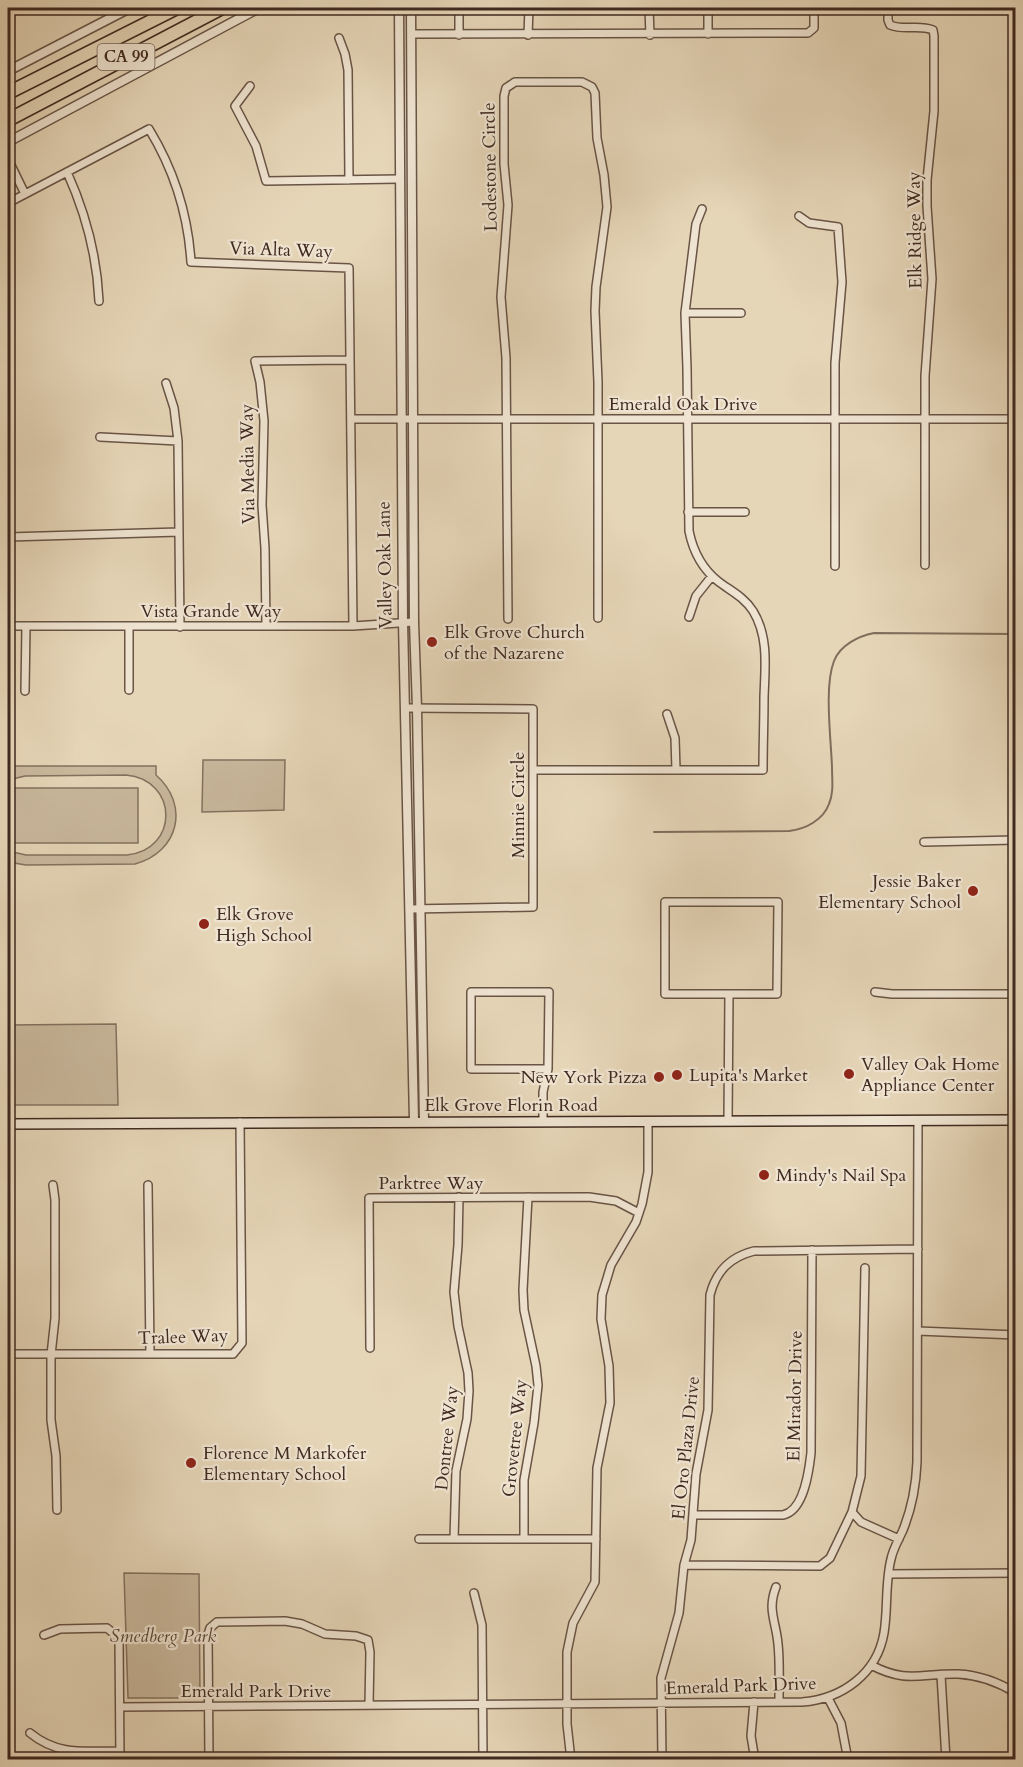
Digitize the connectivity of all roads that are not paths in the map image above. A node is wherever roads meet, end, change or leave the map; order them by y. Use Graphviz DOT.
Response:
graph roads {
  1 [pos="130,8"];
  2 [pos="177,8"];
  3 [pos="222,8"];
  4 [pos="259,8"];
  5 [pos="399,8"];
  6 [pos="411,8"];
  7 [pos="459,8"];
  8 [pos="529,8"];
  9 [pos="649,8"];
  10 [pos="708,8"];
  11 [pos="814,8"];
  12 [pos="888,8"];
  13 [pos="412,34"];
  14 [pos="708,34"];
  15 [pos="459,35"];
  16 [pos="528,35"];
  17 [pos="650,35"];
  18 [pos="339,38"];
  19 [pos="8,71"];
  20 [pos="250,86"];
  21 [pos="8,93"];
  22 [pos="8,120"];
  23 [pos="8,142"];
  24 [pos="8,159"];
  25 [pos="67,172"];
  26 [pos="399,179"];
  27 [pos="412,179"];
  28 [pos="349,180"];
  29 [pos="25,194"];
  30 [pos="8,203"];
  31 [pos="702,209"];
  32 [pos="799,216"];
  33 [pos="99,301"];
  34 [pos="685,313"];
  35 [pos="741,313"];
  36 [pos="350,360"];
  37 [pos="166,383"];
  38 [pos="351,419"];
  39 [pos="506,419"];
  40 [pos="598,419"];
  41 [pos="688,419"];
  42 [pos="835,419"];
  43 [pos="925,419"];
  44 [pos="1016,419"];
  45 [pos="400,420"];
  46 [pos="413,420"];
  47 [pos="100,437"];
  48 [pos="178,441"];
  49 [pos="688,512"];
  50 [pos="745,512"];
  51 [pos="178,532"];
  52 [pos="8,537"];
  53 [pos="925,565"];
  54 [pos="835,566"];
  55 [pos="712,576"];
  56 [pos="689,617"];
  57 [pos="598,618"];
  58 [pos="508,619"];
  59 [pos="402,622"];
  60 [pos="414,622"];
  61 [pos="8,626"];
  62 [pos="26,626"];
  63 [pos="129,626"];
  64 [pos="266,626"];
  65 [pos="353,626"];
  66 [pos="180,627"];
  67 [pos="129,690"];
  68 [pos="25,691"];
  69 [pos="405,708"];
  70 [pos="417,708"];
  71 [pos="667,714"];
  72 [pos="533,770"];
  73 [pos="676,770"];
  74 [pos="1016,840"];
  75 [pos="924,842"];
  76 [pos="410,909"];
  77 [pos="420,909"];
  78 [pos="875,992"];
  79 [pos="729,994"];
  80 [pos="1016,994"];
  81 [pos="548,1070"];
  82 [pos="918,1120"];
  83 [pos="1016,1120"];
  84 [pos="419,1121"];
  85 [pos="543,1121"];
  86 [pos="648,1121"];
  87 [pos="728,1121"];
  88 [pos="240,1122"];
  89 [pos="8,1124"];
  90 [pos="53,1185"];
  91 [pos="148,1185"];
  92 [pos="459,1197"];
  93 [pos="528,1197"];
  94 [pos="639,1213"];
  95 [pos="812,1250"];
  96 [pos="918,1250"];
  97 [pos="865,1268"];
  98 [pos="918,1331"];
  99 [pos="1016,1335"];
  100 [pos="370,1348"];
  101 [pos="8,1354"];
  102 [pos="150,1354"];
  103 [pos="51,1355"];
  104 [pos="57,1510"];
  105 [pos="852,1512"];
  106 [pos="693,1515"];
  107 [pos="419,1539"];
  108 [pos="454,1539"];
  109 [pos="524,1539"];
  110 [pos="596,1539"];
  111 [pos="899,1539"];
  112 [pos="684,1565"];
  113 [pos="1016,1573"];
  114 [pos="889,1574"];
  115 [pos="776,1587"];
  116 [pos="474,1593"];
  117 [pos="44,1635"];
  118 [pos="871,1665"];
  119 [pos="941,1675"];
  120 [pos="1016,1693"];
  121 [pos="828,1698"];
  122 [pos="754,1702"];
  123 [pos="779,1702"];
  124 [pos="660,1703"];
  125 [pos="483,1704"];
  126 [pos="566,1704"];
  127 [pos="369,1705"];
  128 [pos="208,1706"];
  129 [pos="120,1707"];
  130 [pos="30,1733"];
  131 [pos="120,1755"];
  132 [pos="209,1760"];
  133 [pos="483,1760"];
  134 [pos="571,1760"];
  135 [pos="662,1760"];
  136 [pos="755,1760"];
  137 [pos="848,1760"];
  138 [pos="946,1760"];
  1 -- 19 [label="street"];
  2 -- 21 [label="highway, CA 99"];
  3 -- 22 [label="highway, CA 99"];
  4 -- 23 [label="street"];
  5 -- 26 [label="street, Valley Oak Lane"];
  6 -- 13 [label="street, Valley Oak Lane"];
  7 -- 15 [label="street"];
  8 -- 16 [label="street"];
  9 -- 17 [label="street"];
  10 -- 14 [label="street"];
  11 -- 14 [label="street"];
  12 -- 43 [label="street, Elk Ridge Way"];
  13 -- 15 [label="street"];
  13 -- 27 [label="street, Valley Oak Lane"];
  14 -- 17 [label="street"];
  15 -- 16 [label="street"];
  16 -- 17 [label="street"];
  18 -- 28 [label="street"];
  20 -- 28 [label="street"];
  24 -- 29 [label="street"];
  25 -- 29 [label="street, Via Alta Way"];
  25 -- 33 [label="street"];
  25 -- 36 [label="street, Via Alta Way"];
  26 -- 27 [label="street"];
  26 -- 28 [label="street"];
  26 -- 45 [label="street, Valley Oak Lane"];
  27 -- 46 [label="street, Valley Oak Lane"];
  29 -- 30 [label="street, Via Alta Way"];
  31 -- 34 [label="street"];
  32 -- 42 [label="street"];
  34 -- 35 [label="street"];
  34 -- 41 [label="street"];
  36 -- 38 [label="street, Via Alta Way"];
  36 -- 64 [label="street, Via Media Way"];
  37 -- 48 [label="street"];
  38 -- 45 [label="street, Emerald Oak Drive"];
  38 -- 65 [label="street, Via Alta Way"];
  39 -- 40 [label="street, Emerald Oak Drive"];
  39 -- 40 [label="street, Lodestone Circle"];
  39 -- 46 [label="street, Emerald Oak Drive"];
  39 -- 58 [label="street"];
  40 -- 41 [label="street, Emerald Oak Drive"];
  40 -- 57 [label="street"];
  41 -- 42 [label="street, Emerald Oak Drive"];
  41 -- 49 [label="street"];
  42 -- 43 [label="street, Emerald Oak Drive"];
  42 -- 54 [label="street"];
  43 -- 44 [label="street, Emerald Oak Drive"];
  43 -- 53 [label="street"];
  45 -- 46 [label="street, Emerald Oak Drive"];
  45 -- 59 [label="street, Valley Oak Lane"];
  46 -- 60 [label="street, Valley Oak Lane"];
  47 -- 48 [label="street"];
  48 -- 51 [label="street"];
  49 -- 50 [label="street"];
  49 -- 55 [label="street"];
  51 -- 52 [label="street"];
  51 -- 66 [label="street"];
  55 -- 56 [label="street"];
  55 -- 73 [label="street"];
  59 -- 60 [label="street, Vista Grande Way"];
  59 -- 65 [label="street, Vista Grande Way"];
  59 -- 69 [label="street, Valley Oak Lane"];
  60 -- 70 [label="street, Valley Oak Lane"];
  61 -- 62 [label="street, Vista Grande Way"];
  62 -- 63 [label="street, Vista Grande Way"];
  62 -- 68 [label="street"];
  63 -- 66 [label="street, Vista Grande Way"];
  63 -- 67 [label="street"];
  64 -- 65 [label="street, Vista Grande Way"];
  64 -- 66 [label="street, Vista Grande Way"];
  69 -- 70 [label="street, Minnie Circle"];
  69 -- 76 [label="street, Valley Oak Lane"];
  70 -- 72 [label="street, Minnie Circle"];
  70 -- 77 [label="street, Valley Oak Lane"];
  71 -- 73 [label="street"];
  72 -- 73 [label="street"];
  72 -- 77 [label="street, Minnie Circle"];
  74 -- 75 [label="street"];
  76 -- 77 [label="street, Minnie Circle"];
  76 -- 84 [label="street, Valley Oak Lane"];
  77 -- 84 [label="street, Valley Oak Lane"];
  78 -- 80 [label="street"];
  79 -- 79 [label="street"];
  79 -- 87 [label="street"];
  81 -- 81 [label="street"];
  81 -- 85 [label="street"];
  82 -- 83 [label="main road, Elk Grove Florin Road"];
  82 -- 87 [label="main road, Elk Grove Florin Road"];
  82 -- 96 [label="street, Emerald Park Drive"];
  84 -- 85 [label="main road, Elk Grove Florin Road"];
  84 -- 88 [label="main road, Elk Grove Florin Road"];
  85 -- 86 [label="main road, Elk Grove Florin Road"];
  86 -- 87 [label="main road, Elk Grove Florin Road"];
  86 -- 94 [label="street"];
  88 -- 89 [label="main road, Elk Grove Florin Road"];
  88 -- 102 [label="street, Tralee Way"];
  90 -- 103 [label="street"];
  91 -- 102 [label="street"];
  92 -- 93 [label="street, Parktree Way"];
  92 -- 100 [label="street, Parktree Way"];
  92 -- 108 [label="street, Dontree Way"];
  93 -- 94 [label="street, Parktree Way"];
  93 -- 109 [label="street, Grovetree Way"];
  94 -- 110 [label="street"];
  95 -- 96 [label="street, El Oro Plaza Drive"];
  95 -- 106 [label="street, El Oro Plaza Drive"];
  95 -- 106 [label="street, El Mirador Drive"];
  96 -- 98 [label="street, Emerald Park Drive"];
  97 -- 105 [label="street"];
  98 -- 99 [label="street"];
  98 -- 111 [label="street, Emerald Park Drive"];
  101 -- 103 [label="street, Tralee Way"];
  102 -- 103 [label="street, Tralee Way"];
  103 -- 104 [label="street"];
  105 -- 111 [label="street"];
  105 -- 112 [label="street"];
  106 -- 112 [label="street, El Oro Plaza Drive"];
  107 -- 108 [label="street"];
  108 -- 109 [label="street"];
  109 -- 110 [label="street"];
  110 -- 126 [label="street"];
  111 -- 114 [label="street, Emerald Park Drive"];
  112 -- 124 [label="street, El Oro Plaza Drive"];
  113 -- 114 [label="street"];
  114 -- 118 [label="street, Emerald Park Drive"];
  115 -- 123 [label="street"];
  116 -- 125 [label="street"];
  117 -- 129 [label="street"];
  118 -- 119 [label="street"];
  118 -- 121 [label="street, Emerald Park Drive"];
  119 -- 120 [label="street"];
  119 -- 138 [label="street"];
  121 -- 123 [label="street, Emerald Park Drive"];
  121 -- 137 [label="street"];
  122 -- 123 [label="street, Emerald Park Drive"];
  122 -- 124 [label="street, Emerald Park Drive"];
  122 -- 136 [label="street"];
  124 -- 126 [label="street, Emerald Park Drive"];
  124 -- 135 [label="street, El Oro Plaza Drive"];
  125 -- 126 [label="street, Emerald Park Drive"];
  125 -- 127 [label="street, Emerald Park Drive"];
  125 -- 133 [label="street"];
  126 -- 134 [label="street"];
  127 -- 128 [label="street, Emerald Park Drive"];
  127 -- 128 [label="street"];
  128 -- 129 [label="street, Emerald Park Drive"];
  128 -- 132 [label="street"];
  129 -- 131 [label="street"];
  130 -- 131 [label="street"];
}
